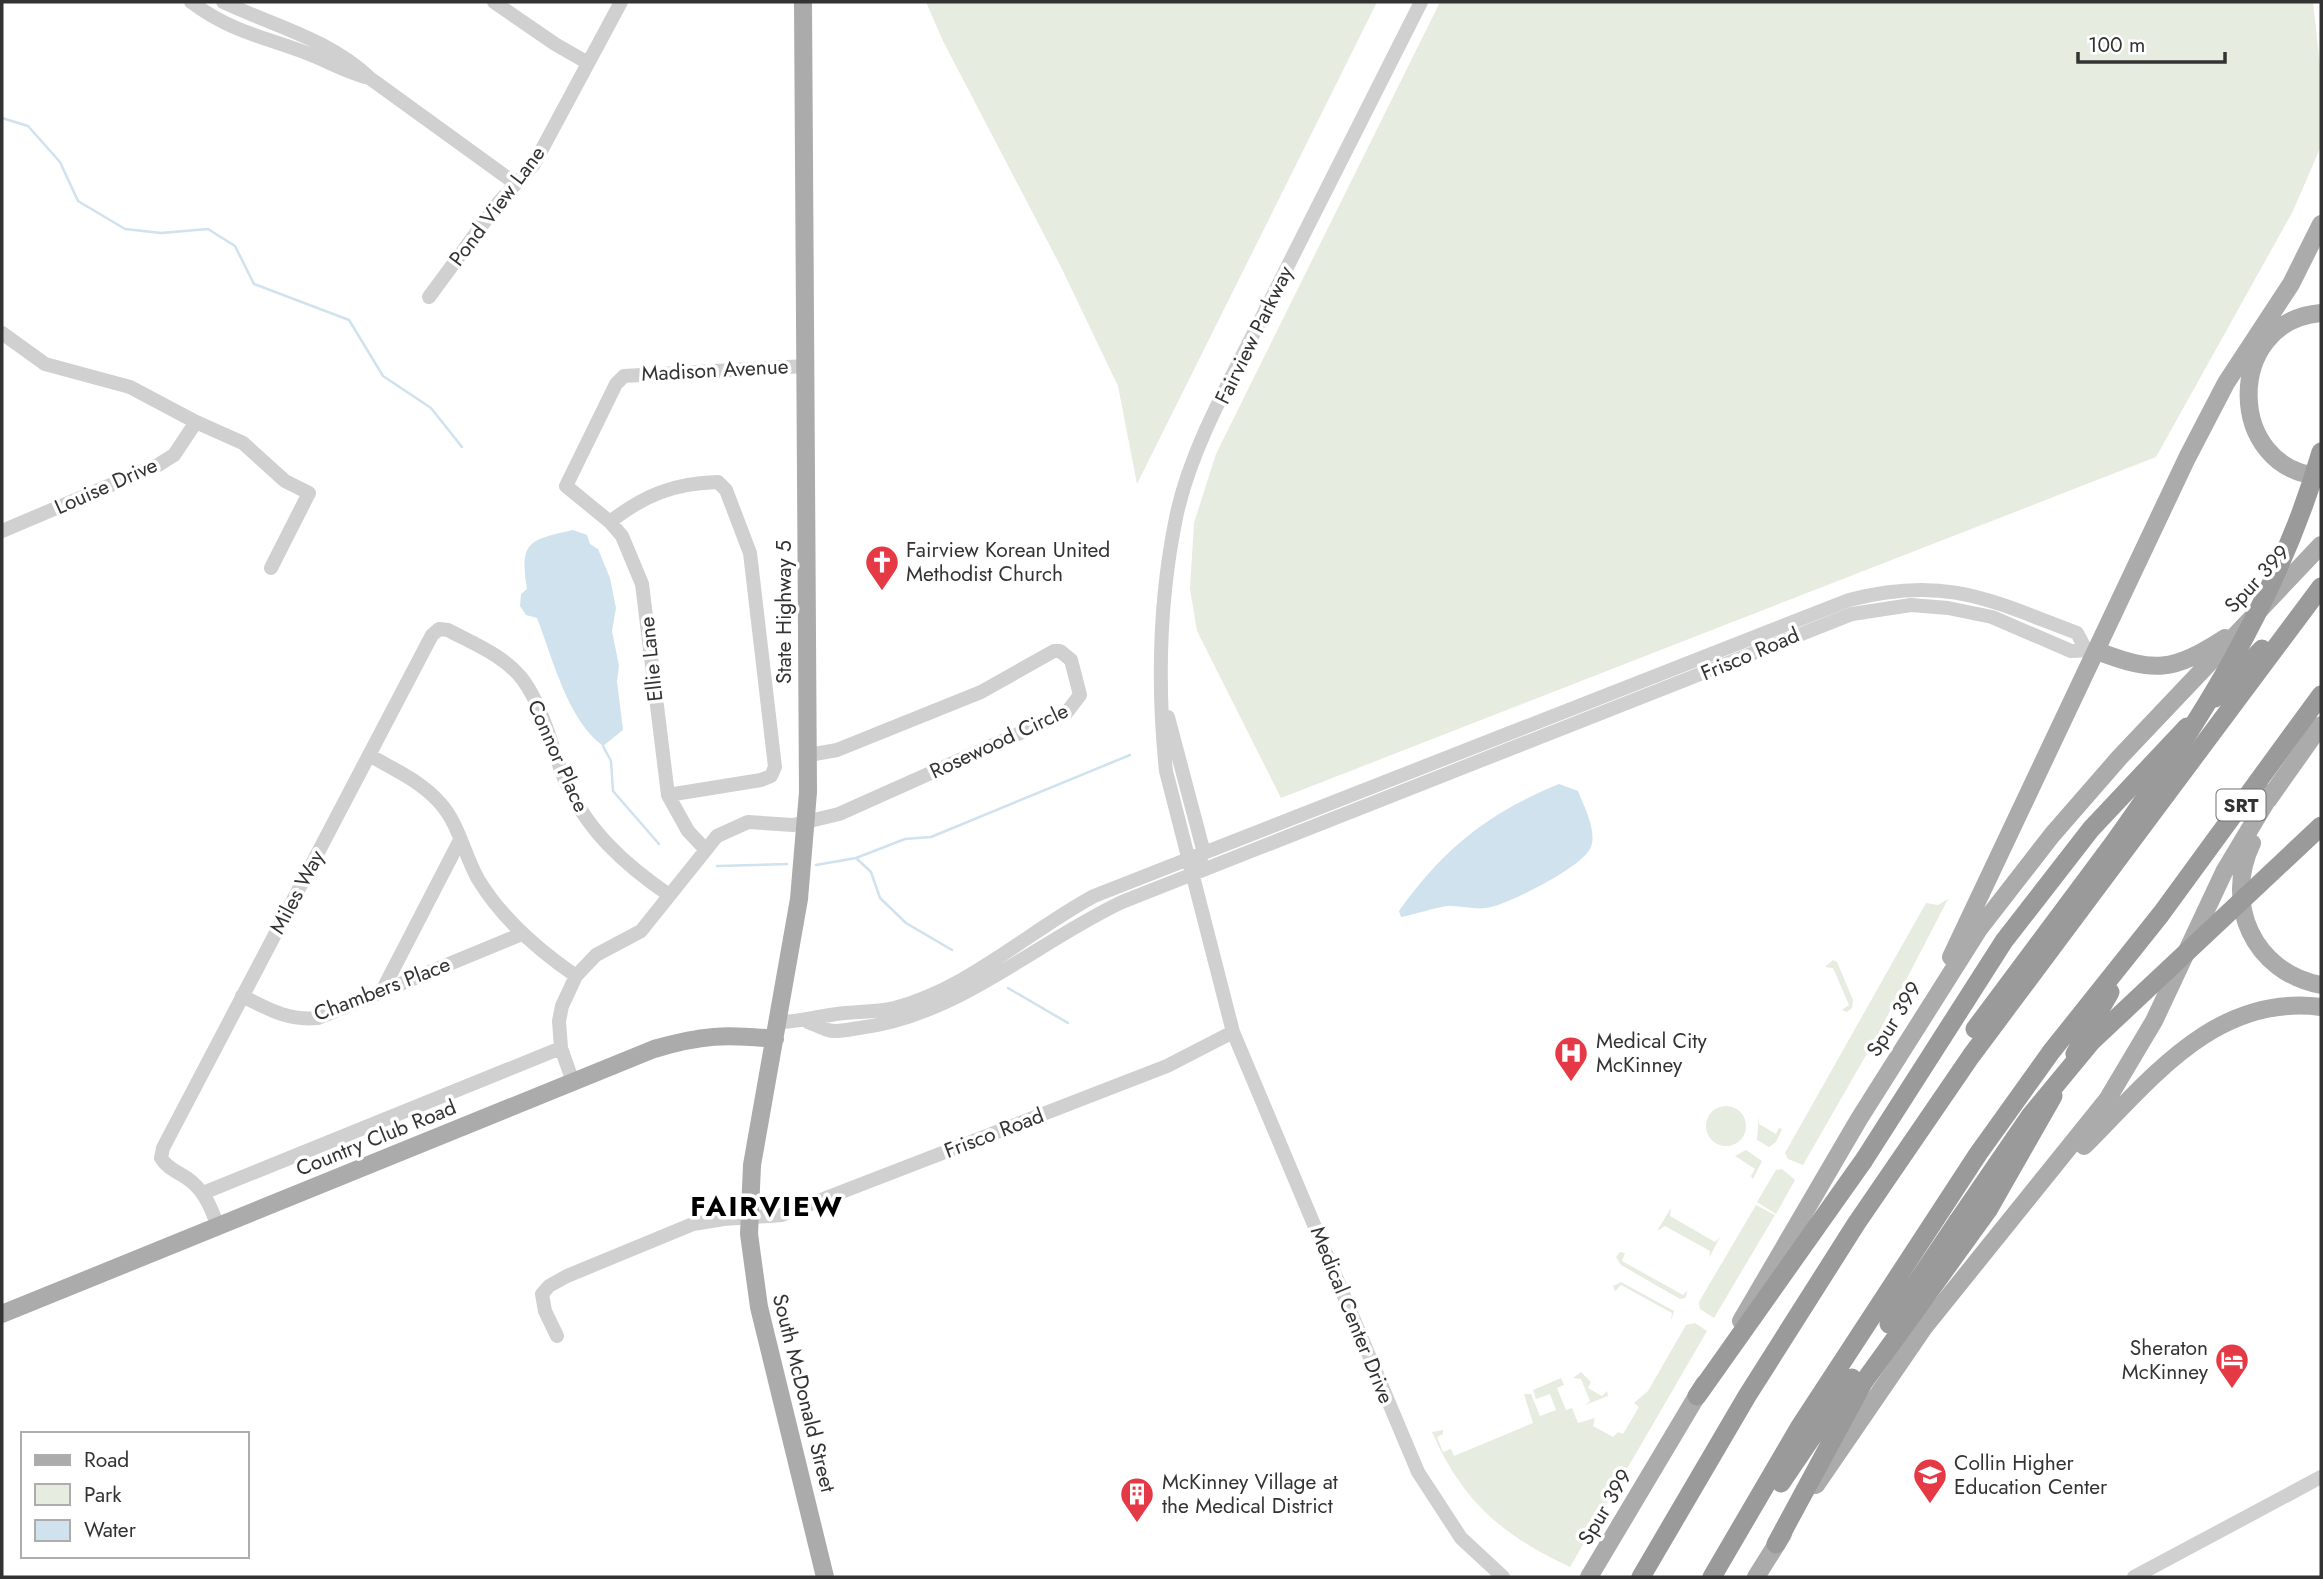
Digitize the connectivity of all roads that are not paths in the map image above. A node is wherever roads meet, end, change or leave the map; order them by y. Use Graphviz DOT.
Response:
graph roads {
  1 [pos="191,2"];
  2 [pos="223,2"];
  3 [pos="494,2"];
  4 [pos="621,2"];
  5 [pos="803,2"];
  6 [pos="1421,2"];
  7 [pos="588,63"];
  8 [pos="371,79"];
  9 [pos="516,184"];
  10 [pos="2321,224"];
  11 [pos="429,297"];
  12 [pos="2321,313"];
  13 [pos="2,333"];
  14 [pos="806,366"];
  15 [pos="196,422"];
  16 [pos="2321,452"];
  17 [pos="2321,476"];
  18 [pos="566,486"];
  19 [pos="610,522"];
  20 [pos="2,531"];
  21 [pos="2321,545"];
  22 [pos="271,568"];
  23 [pos="2315,594"];
  24 [pos="1851,607"];
  25 [pos="2246,625"];
  26 [pos="439,629"];
  27 [pos="2091,650"];
  28 [pos="1162,690"];
  29 [pos="2321,695"];
  30 [pos="1588,700"];
  31 [pos="1595,716"];
  32 [pos="2321,725"];
  33 [pos="369,755"];
  34 [pos="810,755"];
  35 [pos="1363,790"];
  36 [pos="2272,792"];
  37 [pos="668,795"];
  38 [pos="1369,806"];
  39 [pos="806,824"];
  40 [pos="2321,826"];
  41 [pos="460,840"];
  42 [pos="705,849"];
  43 [pos="1203,853"];
  44 [pos="1187,859"];
  45 [pos="1191,876"];
  46 [pos="669,895"];
  47 [pos="2161,914"];
  48 [pos="522,934"];
  49 [pos="1004,960"];
  50 [pos="576,976"];
  51 [pos="2321,985"];
  52 [pos="382,991"];
  53 [pos="242,996"];
  54 [pos="2321,1007"];
  55 [pos="1923,1016"];
  56 [pos="776,1031"];
  57 [pos="1233,1031"];
  58 [pos="561,1048"];
  59 [pos="573,1082"];
  60 [pos="203,1192"];
  61 [pos="2029,1200"];
  62 [pos="749,1217"];
  63 [pos="1856,1224"];
  64 [pos="218,1227"];
  65 [pos="2,1314"];
  66 [pos="557,1336"];
  67 [pos="1697,1396"];
  68 [pos="2321,1477"];
  69 [pos="2321,1488"];
  70 [pos="2289,1495"];
  71 [pos="1612,1540"];
  72 [pos="1776,1544"];
  73 [pos="825,1577"];
  74 [pos="1503,1577"];
  75 [pos="1589,1577"];
  76 [pos="1608,1577"];
  77 [pos="1641,1577"];
  78 [pos="1712,1577"];
  79 [pos="1756,1577"];
  80 [pos="2134,1577"];
  1 -- 8 [label="street"];
  2 -- 8 [label="street"];
  3 -- 7 [label="street"];
  4 -- 7 [label="street, Pond View Lane"];
  5 -- 14 [label="main road, State Highway 5"];
  6 -- 28 [label="street, Fairview Parkway"];
  7 -- 9 [label="street, Pond View Lane"];
  8 -- 9 [label="street"];
  9 -- 11 [label="street, Pond View Lane"];
  10 -- 27 [label="main road"];
  12 -- 17 [label="main road"];
  13 -- 15 [label="street"];
  14 -- 18 [label="street, Madison Avenue"];
  14 -- 34 [label="main road, State Highway 5"];
  15 -- 20 [label="street, Louise Drive"];
  15 -- 22 [label="street"];
  16 -- 63 [label="highway, bridge"];
  18 -- 19 [label="street, Ellie Lane"];
  19 -- 37 [label="street, Ellie Lane"];
  19 -- 37 [label="street"];
  21 -- 25 [label="main road, Spur 399"];
  23 -- 63 [label="highway"];
  23 -- 67 [label="highway"];
  24 -- 27 [label="street, Frisco Road"];
  24 -- 30 [label="street"];
  24 -- 31 [label="street, Frisco Road"];
  25 -- 27 [label="main road"];
  25 -- 55 [label="main road, Spur 399"];
  26 -- 33 [label="street, Miles Way"];
  26 -- 46 [label="street, Connor Place"];
  27 -- 55 [label="main road"];
  28 -- 43 [label="street, Fairview Parkway"];
  28 -- 44 [label="street, Fairview Parkway"];
  29 -- 47 [label="highway, SRT"];
  30 -- 31 [label="street"];
  30 -- 35 [label="street"];
  31 -- 38 [label="street, Frisco Road"];
  32 -- 36 [label="main road"];
  33 -- 41 [label="street"];
  33 -- 53 [label="street, Miles Way"];
  34 -- 39 [label="main road, State Highway 5"];
  34 -- 39 [label="street, Rosewood Circle"];
  35 -- 38 [label="street"];
  35 -- 43 [label="street"];
  36 -- 51 [label="main road"];
  36 -- 61 [label="main road"];
  37 -- 42 [label="street, Ellie Lane"];
  38 -- 45 [label="street, Frisco Road"];
  39 -- 42 [label="street"];
  39 -- 56 [label="main road, State Highway 5"];
  40 -- 78 [label="highway, bridge"];
  41 -- 48 [label="street"];
  41 -- 52 [label="street"];
  42 -- 46 [label="street"];
  43 -- 44 [label="street"];
  43 -- 45 [label="street"];
  44 -- 45 [label="street, Fairview Parkway"];
  44 -- 49 [label="street"];
  45 -- 49 [label="street, Frisco Road"];
  45 -- 57 [label="street, Fairview Parkway"];
  46 -- 50 [label="street"];
  47 -- 72 [label="highway"];
  47 -- 78 [label="highway, SRT"];
  48 -- 50 [label="street"];
  48 -- 52 [label="street, Chambers Place"];
  49 -- 56 [label="street"];
  50 -- 58 [label="street"];
  52 -- 53 [label="street, Chambers Place"];
  53 -- 60 [label="street, Miles Way"];
  54 -- 61 [label="main road"];
  55 -- 67 [label="main road, Spur 399"];
  56 -- 59 [label="main road, Country Club Road"];
  56 -- 62 [label="main road, State Highway 5"];
  57 -- 62 [label="street, Frisco Road"];
  57 -- 74 [label="street, Medical Center Drive"];
  58 -- 59 [label="street"];
  58 -- 60 [label="street"];
  59 -- 64 [label="main road, Country Club Road"];
  60 -- 64 [label="street"];
  61 -- 72 [label="main road"];
  62 -- 66 [label="street, Frisco Road"];
  62 -- 73 [label="main road, South McDonald Street"];
  63 -- 77 [label="highway"];
  64 -- 65 [label="main road, Country Club Road"];
  67 -- 71 [label="main road, Spur 399"];
  68 -- 70 [label="street"];
  69 -- 70 [label="street"];
  70 -- 80 [label="street"];
  71 -- 75 [label="main road, Spur 399"];
  71 -- 76 [label="main road"];
  72 -- 79 [label="main road"];
}
